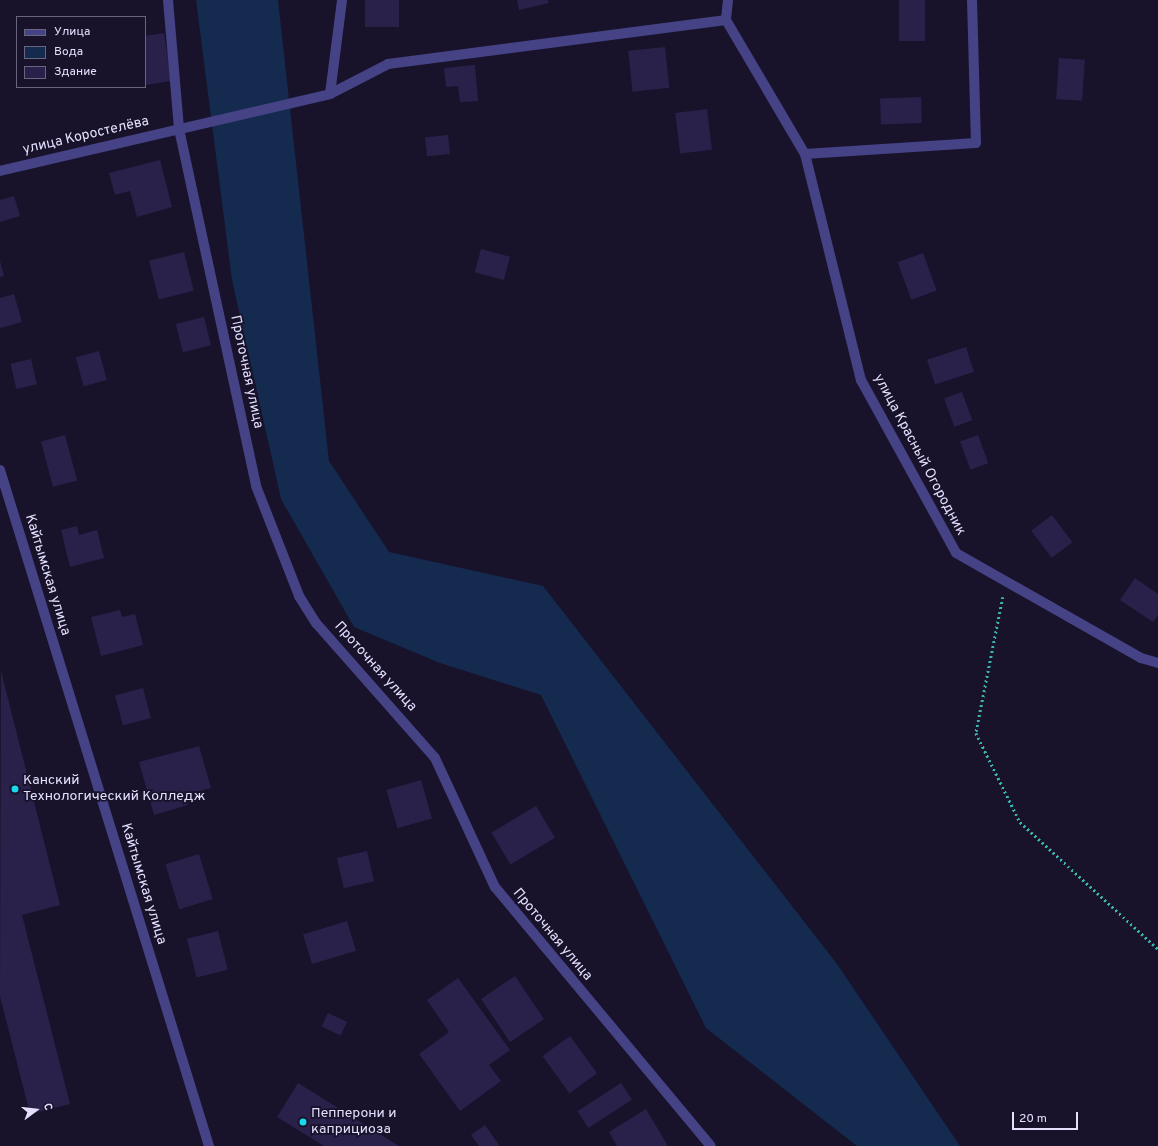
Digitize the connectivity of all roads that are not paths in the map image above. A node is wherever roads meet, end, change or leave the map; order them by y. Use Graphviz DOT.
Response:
graph roads {
  1 [pos="168,0"];
  2 [pos="342,0"];
  3 [pos="728,0"];
  4 [pos="972,0"];
  5 [pos="726,20"];
  6 [pos="330,94"];
  7 [pos="179,129"];
  8 [pos="805,154"];
  9 [pos="0,171"];
  10 [pos="0,470"];
  11 [pos="1158,663"];
  12 [pos="209,1146"];
  13 [pos="710,1146"];
  1 -- 7 [label="street, Проточная улица"];
  2 -- 6 [label="street"];
  3 -- 5 [label="street"];
  4 -- 8 [label="street"];
  5 -- 6 [label="street, улица Коростелёва"];
  5 -- 8 [label="street, улица Красный Огородник"];
  6 -- 7 [label="street, улица Коростелёва"];
  7 -- 9 [label="street, улица Коростелёва"];
  7 -- 13 [label="street, Проточная улица"];
  8 -- 11 [label="street, улица Красный Огородник"];
  10 -- 12 [label="street, Кайтымская улица"];
}
